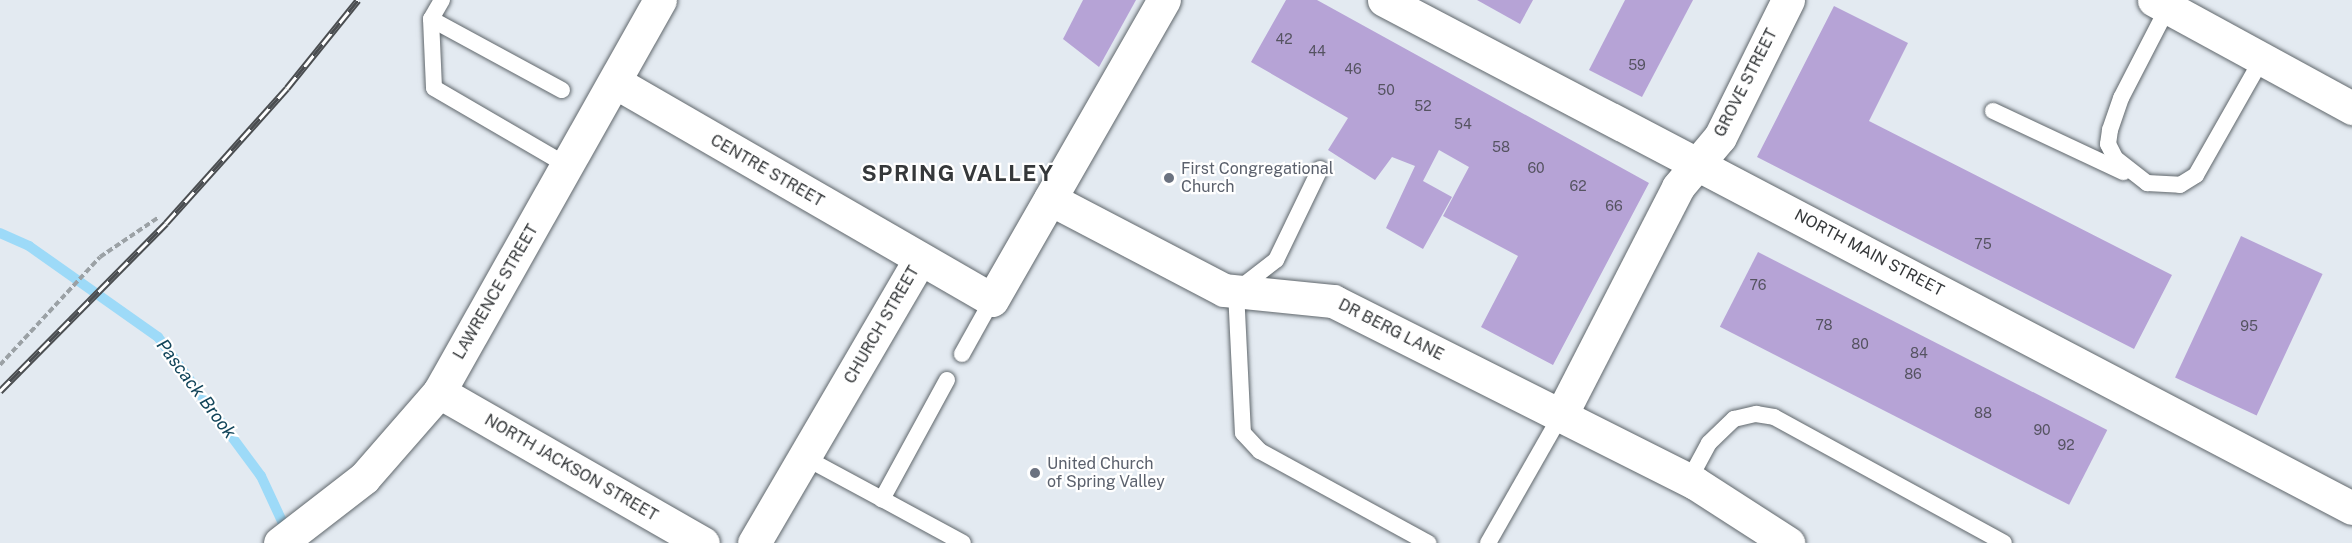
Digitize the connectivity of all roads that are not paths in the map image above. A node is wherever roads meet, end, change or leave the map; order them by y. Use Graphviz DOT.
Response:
graph roads {
  1 [pos="442,0"];
  2 [pos="660,0"];
  3 [pos="1164,0"];
  4 [pos="1384,0"];
  5 [pos="1788,0"];
  6 [pos="2161,4"];
  7 [pos="431,19"];
  8 [pos="2262,58"];
  9 [pos="615,82"];
  10 [pos="562,90"];
  11 [pos="2352,108"];
  12 [pos="1993,111"];
  13 [pos="1698,163"];
  14 [pos="568,166"];
  15 [pos="1320,170"];
  16 [pos="2146,183"];
  17 [pos="1050,199"];
  18 [pos="920,259"];
  19 [pos="1236,291"];
  20 [pos="992,300"];
  21 [pos="962,354"];
  22 [pos="947,380"];
  23 [pos="439,392"];
  24 [pos="1561,415"];
  25 [pos="804,457"];
  26 [pos="1689,480"];
  27 [pos="882,499"];
  28 [pos="2352,508"];
  29 [pos="280,543"];
  30 [pos="703,543"];
  31 [pos="754,543"];
  32 [pos="963,543"];
  33 [pos="1428,543"];
  34 [pos="1488,543"];
  35 [pos="1788,543"];
  36 [pos="2004,543"];
  1 -- 7 [label="lane"];
  2 -- 9 [label="street, LAWRENCE STREET"];
  3 -- 17 [label="street"];
  4 -- 13 [label="street, NORTH MAIN STREET"];
  5 -- 13 [label="street, GROVE STREET"];
  6 -- 8 [label="street"];
  6 -- 16 [label="lane"];
  7 -- 10 [label="lane"];
  7 -- 14 [label="lane"];
  8 -- 11 [label="street"];
  8 -- 16 [label="lane"];
  9 -- 14 [label="street, LAWRENCE STREET"];
  9 -- 18 [label="street, CENTRE STREET"];
  12 -- 16 [label="lane"];
  13 -- 24 [label="street"];
  13 -- 28 [label="street, NORTH MAIN STREET"];
  14 -- 23 [label="street, LAWRENCE STREET"];
  15 -- 19 [label="lane"];
  17 -- 19 [label="street, DR BERG LANE"];
  17 -- 20 [label="street"];
  18 -- 20 [label="street, CHURCH STREET"];
  18 -- 25 [label="street, CHURCH STREET"];
  19 -- 24 [label="street, DR BERG LANE"];
  19 -- 33 [label="lane"];
  20 -- 21 [label="lane"];
  22 -- 27 [label="lane"];
  23 -- 29 [label="street, LAWRENCE STREET"];
  23 -- 30 [label="street, NORTH JACKSON STREET"];
  24 -- 26 [label="street, DR BERG LANE"];
  24 -- 34 [label="lane"];
  25 -- 27 [label="lane"];
  25 -- 31 [label="street, CHURCH STREET"];
  26 -- 35 [label="street, DR BERG LANE"];
  26 -- 36 [label="lane"];
  27 -- 32 [label="lane"];
}
